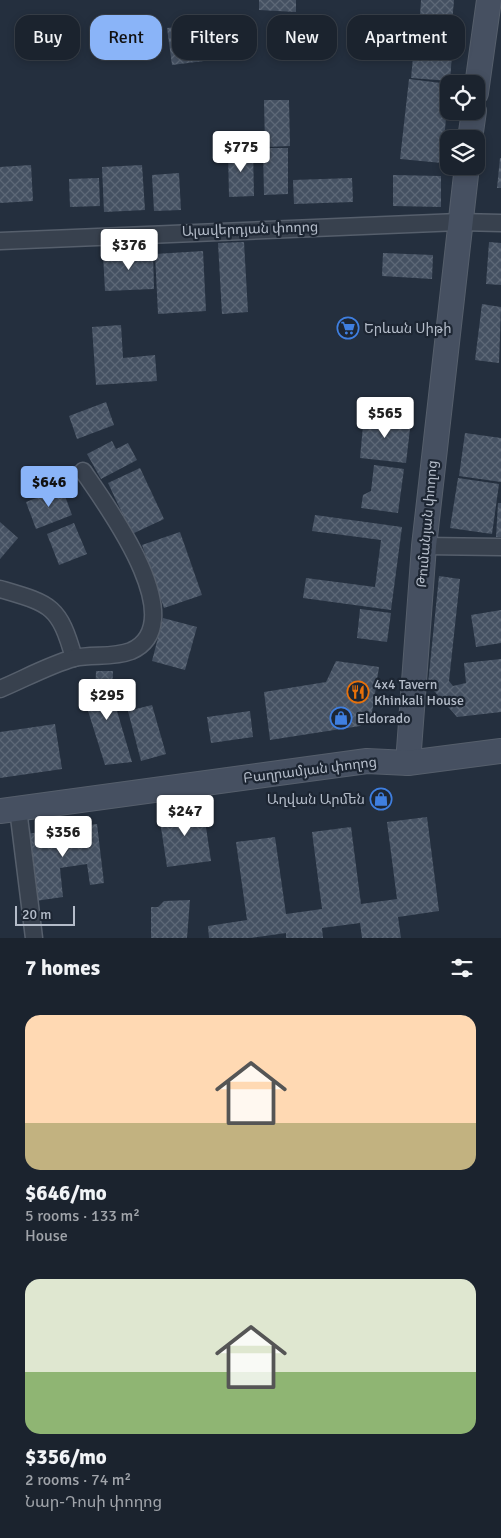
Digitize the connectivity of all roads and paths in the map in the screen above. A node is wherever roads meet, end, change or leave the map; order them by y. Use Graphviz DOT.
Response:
graph roads {
  1 [pos="489,0"];
  2 [pos="479,75"];
  3 [pos="466,175"];
  4 [pos="459,222"];
  5 [pos="501,223"];
  6 [pos="0,241"];
  7 [pos="83,471"];
  8 [pos="424,546"];
  9 [pos="501,547"];
  10 [pos="0,589"];
  11 [pos="74,658"];
  12 [pos="0,689"];
  13 [pos="501,751"];
  14 [pos="408,764"];
  15 [pos="9,810"];
  16 [pos="34,938"];
  1 -- 2 [label="main road"];
  3 -- 4 [label="main road, Թումանյան փողոց"];
  4 -- 5 [label="street, Ալավերդյան փողոց"];
  4 -- 6 [label="street, Ալավերդյան փողոց"];
  4 -- 8 [label="main road, Թումանյան փողոց"];
  7 -- 11 [label="street"];
  8 -- 9 [label="street"];
  8 -- 14 [label="main road, Թումանյան փողոց"];
  10 -- 11 [label="street"];
  11 -- 12 [label="street"];
  13 -- 14 [label="main road, Բաղրամյան փողոց"];
  14 -- 15 [label="main road, Բաղրամյան փողոց"];
  15 -- 16 [label="street"];
}
